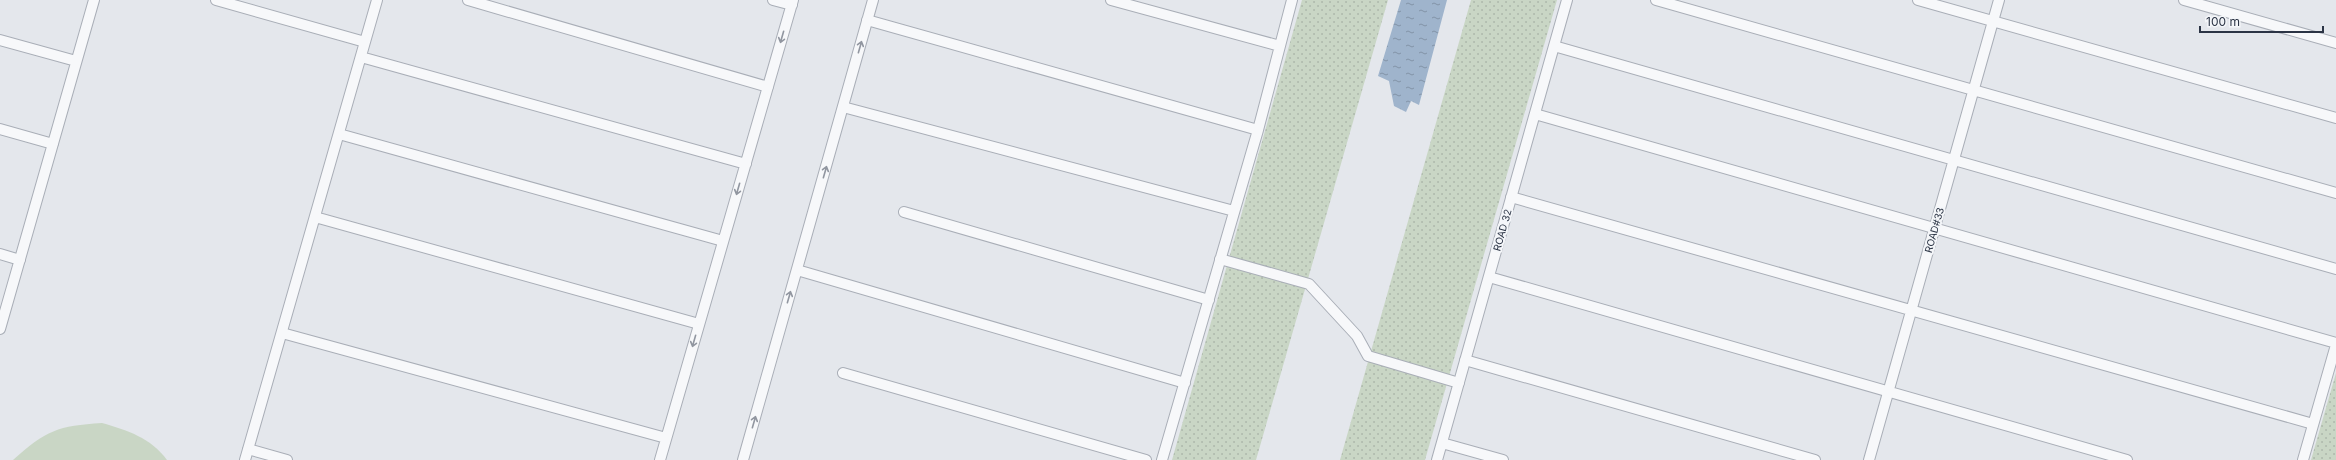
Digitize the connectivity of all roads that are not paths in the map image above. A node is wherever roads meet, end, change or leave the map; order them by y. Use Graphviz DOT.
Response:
graph roads {
  1 [pos="94,0"];
  2 [pos="216,0"];
  3 [pos="377,0"];
  4 [pos="468,0"];
  5 [pos="773,0"];
  6 [pos="873,0"];
  7 [pos="1111,0"];
  8 [pos="1292,0"];
  9 [pos="1567,0"];
  10 [pos="1656,0"];
  11 [pos="1918,0"];
  12 [pos="1999,0"];
  13 [pos="2184,0"];
  14 [pos="792,3"];
  15 [pos="868,20"];
  16 [pos="1993,21"];
  17 [pos="0,40"];
  18 [pos="365,42"];
  19 [pos="2336,43"];
  20 [pos="1280,46"];
  21 [pos="1554,46"];
  22 [pos="361,57"];
  23 [pos="76,61"];
  24 [pos="768,87"];
  25 [pos="1974,89"];
  26 [pos="843,107"];
  27 [pos="1535,114"];
  28 [pos="2336,118"];
  29 [pos="0,129"];
  30 [pos="1258,130"];
  31 [pos="339,134"];
  32 [pos="53,144"];
  33 [pos="1954,159"];
  34 [pos="746,164"];
  35 [pos="2336,193"];
  36 [pos="1511,197"];
  37 [pos="1234,211"];
  38 [pos="904,212"];
  39 [pos="315,217"];
  40 [pos="1934,230"];
  41 [pos="723,241"];
  42 [pos="0,254"];
  43 [pos="1220,259"];
  44 [pos="20,260"];
  45 [pos="2336,269"];
  46 [pos="797,270"];
  47 [pos="1489,277"];
  48 [pos="1209,300"];
  49 [pos="1912,311"];
  50 [pos="699,324"];
  51 [pos="0,329"];
  52 [pos="282,333"];
  53 [pos="2336,344"];
  54 [pos="1465,360"];
  55 [pos="843,373"];
  56 [pos="1185,383"];
  57 [pos="1459,383"];
  58 [pos="1888,392"];
  59 [pos="2313,424"];
  60 [pos="666,438"];
  61 [pos="1442,443"];
  62 [pos="248,449"];
  63 [pos="245,460"];
  64 [pos="287,460"];
  65 [pos="660,460"];
  66 [pos="744,460"];
  67 [pos="1146,460"];
  68 [pos="1162,460"];
  69 [pos="1437,460"];
  70 [pos="1503,460"];
  71 [pos="1815,460"];
  72 [pos="1869,460"];
  73 [pos="2127,460"];
  74 [pos="2303,460"];
  1 -- 23 [label="street"];
  2 -- 18 [label="street"];
  3 -- 18 [label="street"];
  4 -- 24 [label="street"];
  5 -- 14 [label="street"];
  6 -- 15 [label="street"];
  7 -- 20 [label="street"];
  8 -- 20 [label="street"];
  9 -- 21 [label="street, ROAD 32"];
  10 -- 25 [label="street"];
  11 -- 16 [label="street"];
  12 -- 16 [label="street, ROAD#33"];
  13 -- 19 [label="street"];
  14 -- 24 [label="street, one-way"];
  26 -- 15 [label="street, one-way"];
  15 -- 30 [label="street"];
  16 -- 25 [label="street, ROAD#33"];
  16 -- 28 [label="street"];
  17 -- 23 [label="street"];
  18 -- 22 [label="street"];
  20 -- 30 [label="street"];
  21 -- 27 [label="street, ROAD 32"];
  21 -- 33 [label="street"];
  22 -- 31 [label="street"];
  22 -- 34 [label="street"];
  23 -- 32 [label="street"];
  24 -- 34 [label="street"];
  25 -- 33 [label="street, ROAD#33"];
  25 -- 35 [label="street"];
  26 -- 37 [label="street"];
  46 -- 26 [label="street, one-way"];
  27 -- 36 [label="street, ROAD 32"];
  27 -- 40 [label="street"];
  29 -- 32 [label="street"];
  30 -- 37 [label="street"];
  31 -- 39 [label="street"];
  31 -- 41 [label="street"];
  32 -- 44 [label="street"];
  33 -- 40 [label="street, ROAD#33"];
  33 -- 45 [label="street"];
  34 -- 41 [label="street, one-way"];
  36 -- 47 [label="street, ROAD 32"];
  36 -- 49 [label="street"];
  37 -- 43 [label="street"];
  38 -- 48 [label="street"];
  39 -- 50 [label="street"];
  39 -- 52 [label="street"];
  40 -- 49 [label="street, ROAD#33"];
  40 -- 53 [label="street"];
  41 -- 50 [label="street"];
  42 -- 44 [label="street"];
  43 -- 48 [label="street"];
  43 -- 57 [label="street"];
  44 -- 51 [label="street"];
  46 -- 56 [label="street"];
  66 -- 46 [label="street, one-way"];
  47 -- 54 [label="street, ROAD 32"];
  47 -- 58 [label="street"];
  48 -- 56 [label="street"];
  49 -- 58 [label="street, ROAD#33"];
  49 -- 59 [label="street"];
  50 -- 60 [label="street, one-way"];
  52 -- 60 [label="street"];
  52 -- 62 [label="street"];
  53 -- 59 [label="street"];
  54 -- 57 [label="street, ROAD 32"];
  54 -- 71 [label="street"];
  55 -- 67 [label="street"];
  56 -- 68 [label="street"];
  57 -- 61 [label="street, ROAD 32"];
  58 -- 72 [label="street, ROAD#33"];
  58 -- 73 [label="street"];
  59 -- 74 [label="street"];
  60 -- 65 [label="street"];
  61 -- 69 [label="street, ROAD 32"];
  61 -- 70 [label="street"];
  62 -- 63 [label="street"];
  62 -- 64 [label="street"];
}
